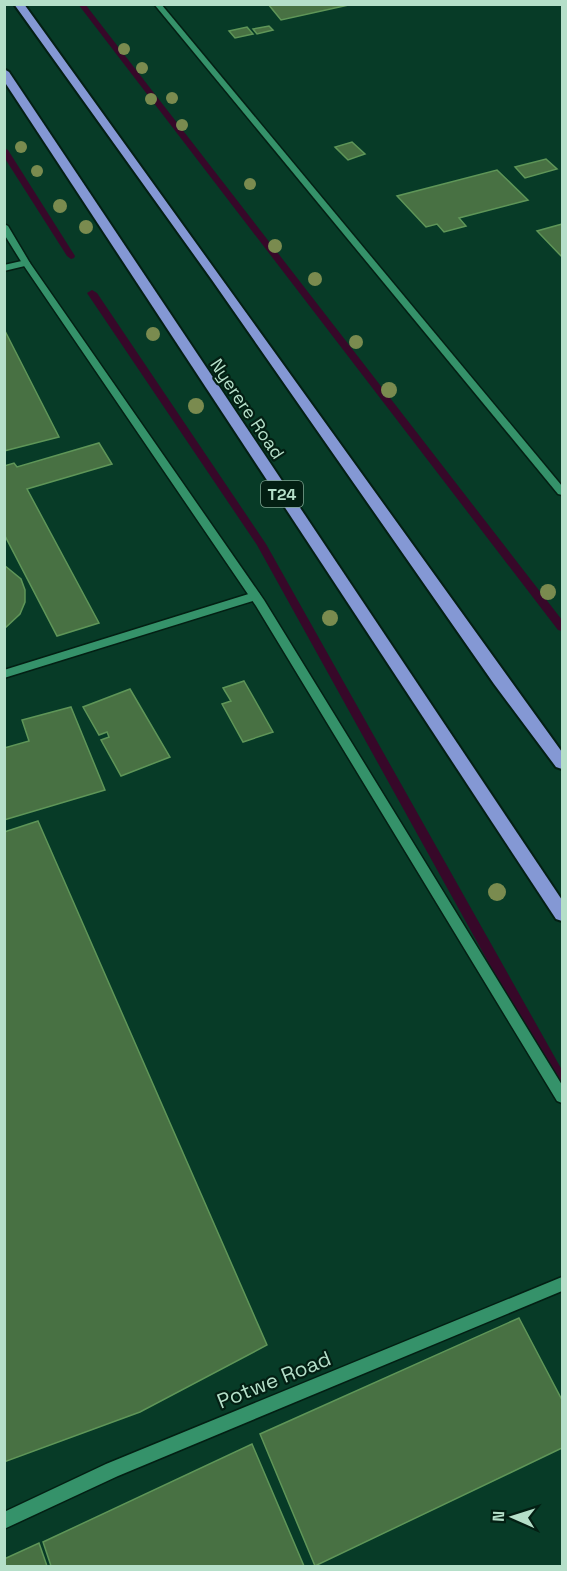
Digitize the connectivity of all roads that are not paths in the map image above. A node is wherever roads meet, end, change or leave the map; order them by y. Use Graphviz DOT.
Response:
graph roads {
  1 [pos="19,4"];
  2 [pos="157,4"];
  3 [pos="4,72"];
  4 [pos="4,226"];
  5 [pos="26,263"];
  6 [pos="4,268"];
  7 [pos="562,492"];
  8 [pos="255,596"];
  9 [pos="4,674"];
  10 [pos="562,763"];
  11 [pos="562,914"];
  12 [pos="562,1097"];
  13 [pos="562,1284"];
  14 [pos="4,1521"];
  1 -- 10 [label="highway"];
  2 -- 7 [label="street"];
  3 -- 11 [label="highway, Nyerere Road / T24"];
  4 -- 5 [label="street"];
  5 -- 6 [label="street"];
  5 -- 8 [label="street"];
  8 -- 9 [label="street"];
  8 -- 12 [label="street"];
  13 -- 14 [label="street, Potwe Road"];
}
